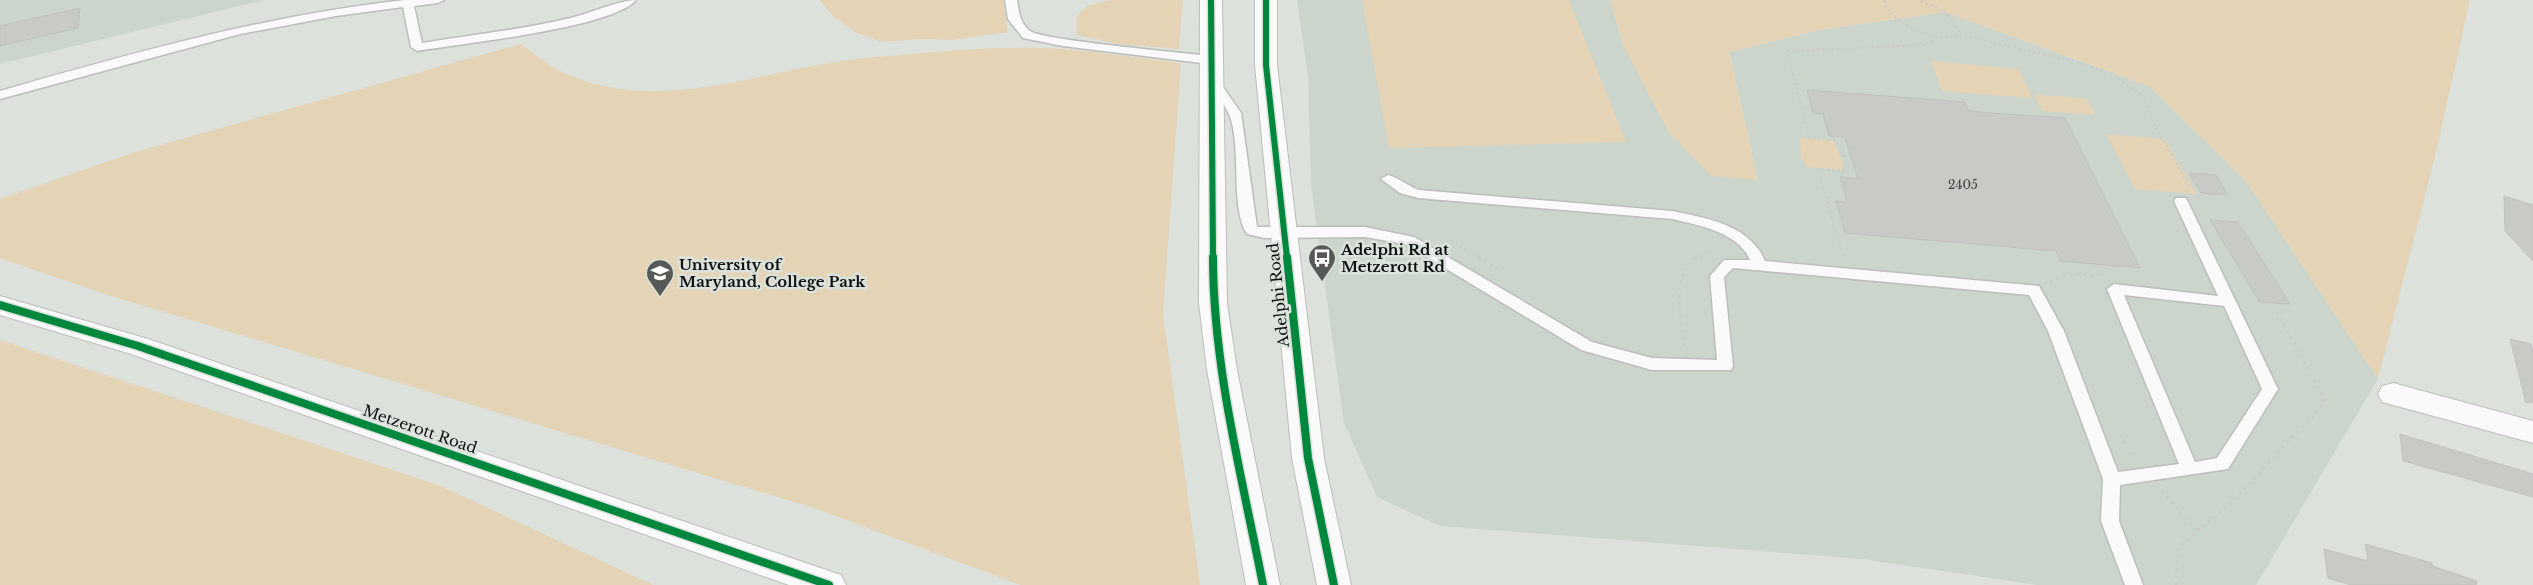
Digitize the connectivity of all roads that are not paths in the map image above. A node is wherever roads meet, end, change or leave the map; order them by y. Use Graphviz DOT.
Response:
graph roads {
  1 [pos="438,0"];
  2 [pos="630,0"];
  3 [pos="1011,0"];
  4 [pos="1211,0"];
  5 [pos="1266,0"];
  6 [pos="408,3"];
  7 [pos="1210,69"];
  8 [pos="0,95"];
  9 [pos="1388,179"];
  10 [pos="2181,200"];
  11 [pos="1284,232"];
  12 [pos="1760,265"];
  13 [pos="2230,302"];
  14 [pos="0,304"];
  15 [pos="2393,394"];
  16 [pos="2533,432"];
  17 [pos="2190,470"];
  18 [pos="2112,479"];
  19 [pos="829,585"];
  20 [pos="1263,585"];
  21 [pos="1334,585"];
  22 [pos="2134,585"];
  1 -- 6 [label="lane"];
  2 -- 6 [label="lane"];
  3 -- 7 [label="lane"];
  4 -- 7 [label="main road"];
  5 -- 11 [label="main road, Adelphi Road"];
  6 -- 8 [label="lane"];
  7 -- 11 [label="lane"];
  7 -- 20 [label="main road"];
  9 -- 12 [label="lane"];
  10 -- 13 [label="lane"];
  11 -- 12 [label="lane"];
  11 -- 21 [label="main road, Adelphi Road"];
  12 -- 18 [label="lane"];
  13 -- 17 [label="lane"];
  13 -- 17 [label="lane"];
  14 -- 19 [label="main road, Metzerott Road"];
  15 -- 16 [label="main road"];
  17 -- 18 [label="lane"];
  18 -- 22 [label="lane"];
}
